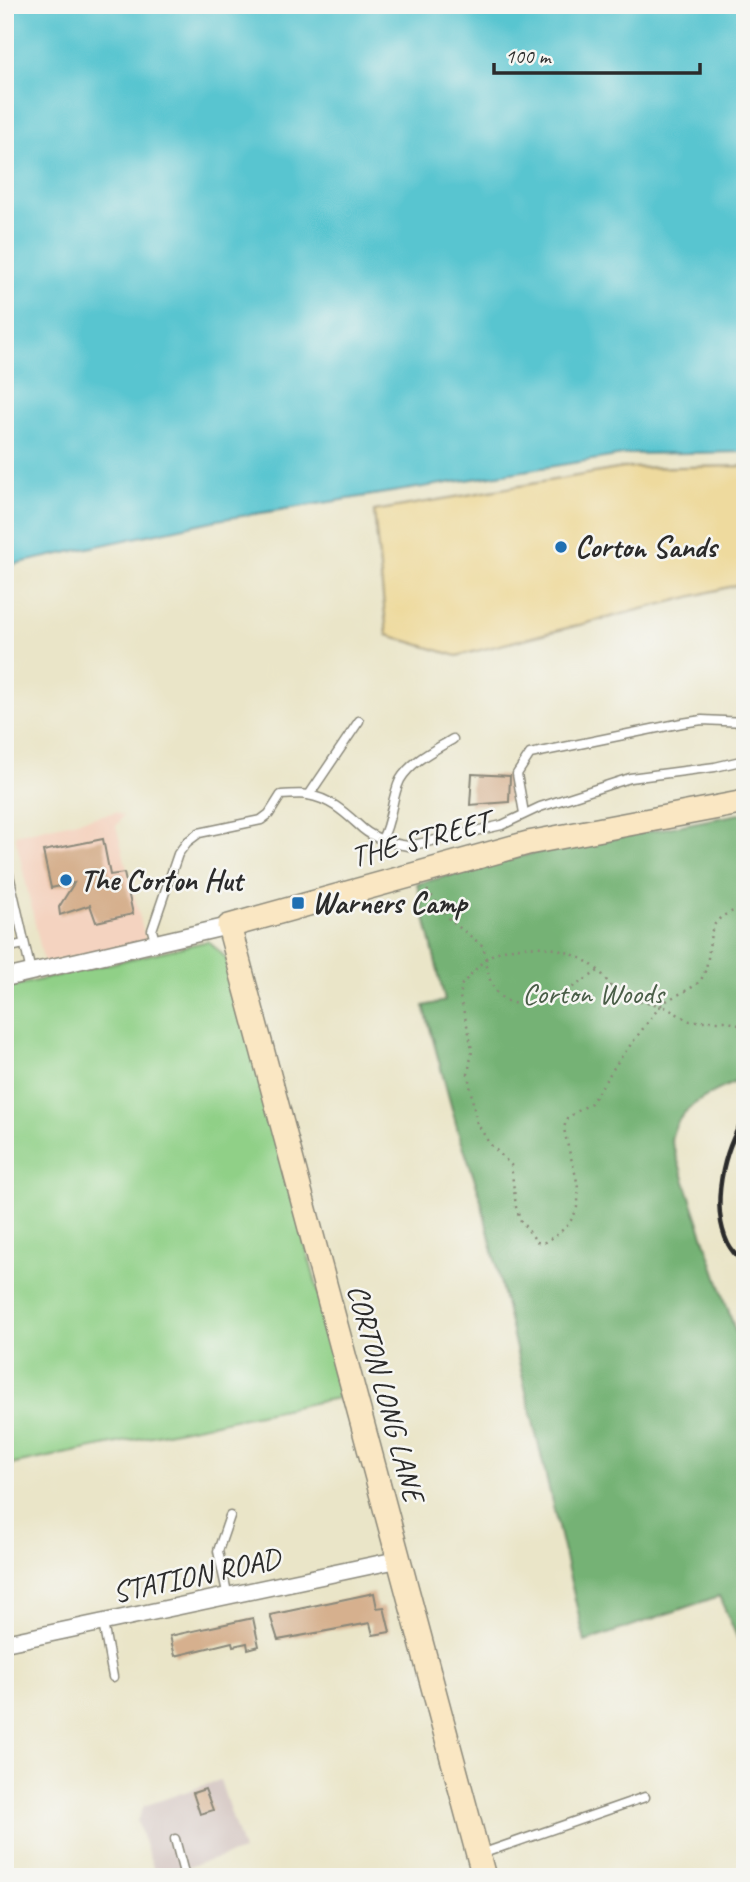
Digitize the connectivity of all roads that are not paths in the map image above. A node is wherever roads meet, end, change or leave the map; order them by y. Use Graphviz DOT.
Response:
graph roads {
  1 [pos="359,721"];
  2 [pos="745,722"];
  3 [pos="453,739"];
  4 [pos="745,760"];
  5 [pos="309,795"];
  6 [pos="745,802"];
  7 [pos="524,813"];
  8 [pos="382,839"];
  9 [pos="5,857"];
  10 [pos="229,926"];
  11 [pos="24,944"];
  12 [pos="156,945"];
  13 [pos="5,948"];
  14 [pos="32,972"];
  15 [pos="5,978"];
  16 [pos="230,1516"];
  17 [pos="397,1560"];
  18 [pos="228,1597"];
  19 [pos="103,1623"];
  20 [pos="5,1643"];
  21 [pos="113,1677"];
  22 [pos="645,1797"];
  23 [pos="175,1839"];
  24 [pos="481,1866"];
  25 [pos="185,1877"];
  1 -- 5 [label="lane"];
  2 -- 7 [label="lane"];
  3 -- 8 [label="lane"];
  4 -- 7 [label="lane"];
  5 -- 8 [label="lane"];
  5 -- 12 [label="lane"];
  6 -- 10 [label="main road, THE STREET"];
  7 -- 8 [label="lane"];
  9 -- 11 [label="lane"];
  10 -- 12 [label="street, THE STREET"];
  10 -- 17 [label="main road, CORTON LONG LANE"];
  11 -- 13 [label="lane"];
  11 -- 14 [label="lane"];
  12 -- 14 [label="street, THE STREET"];
  14 -- 15 [label="street, THE STREET"];
  16 -- 18 [label="lane"];
  17 -- 18 [label="street, STATION ROAD"];
  17 -- 24 [label="main road, CORTON LONG LANE"];
  18 -- 19 [label="street, STATION ROAD"];
  19 -- 20 [label="street, STATION ROAD"];
  19 -- 21 [label="lane"];
  22 -- 24 [label="lane"];
  23 -- 25 [label="lane"];
}
